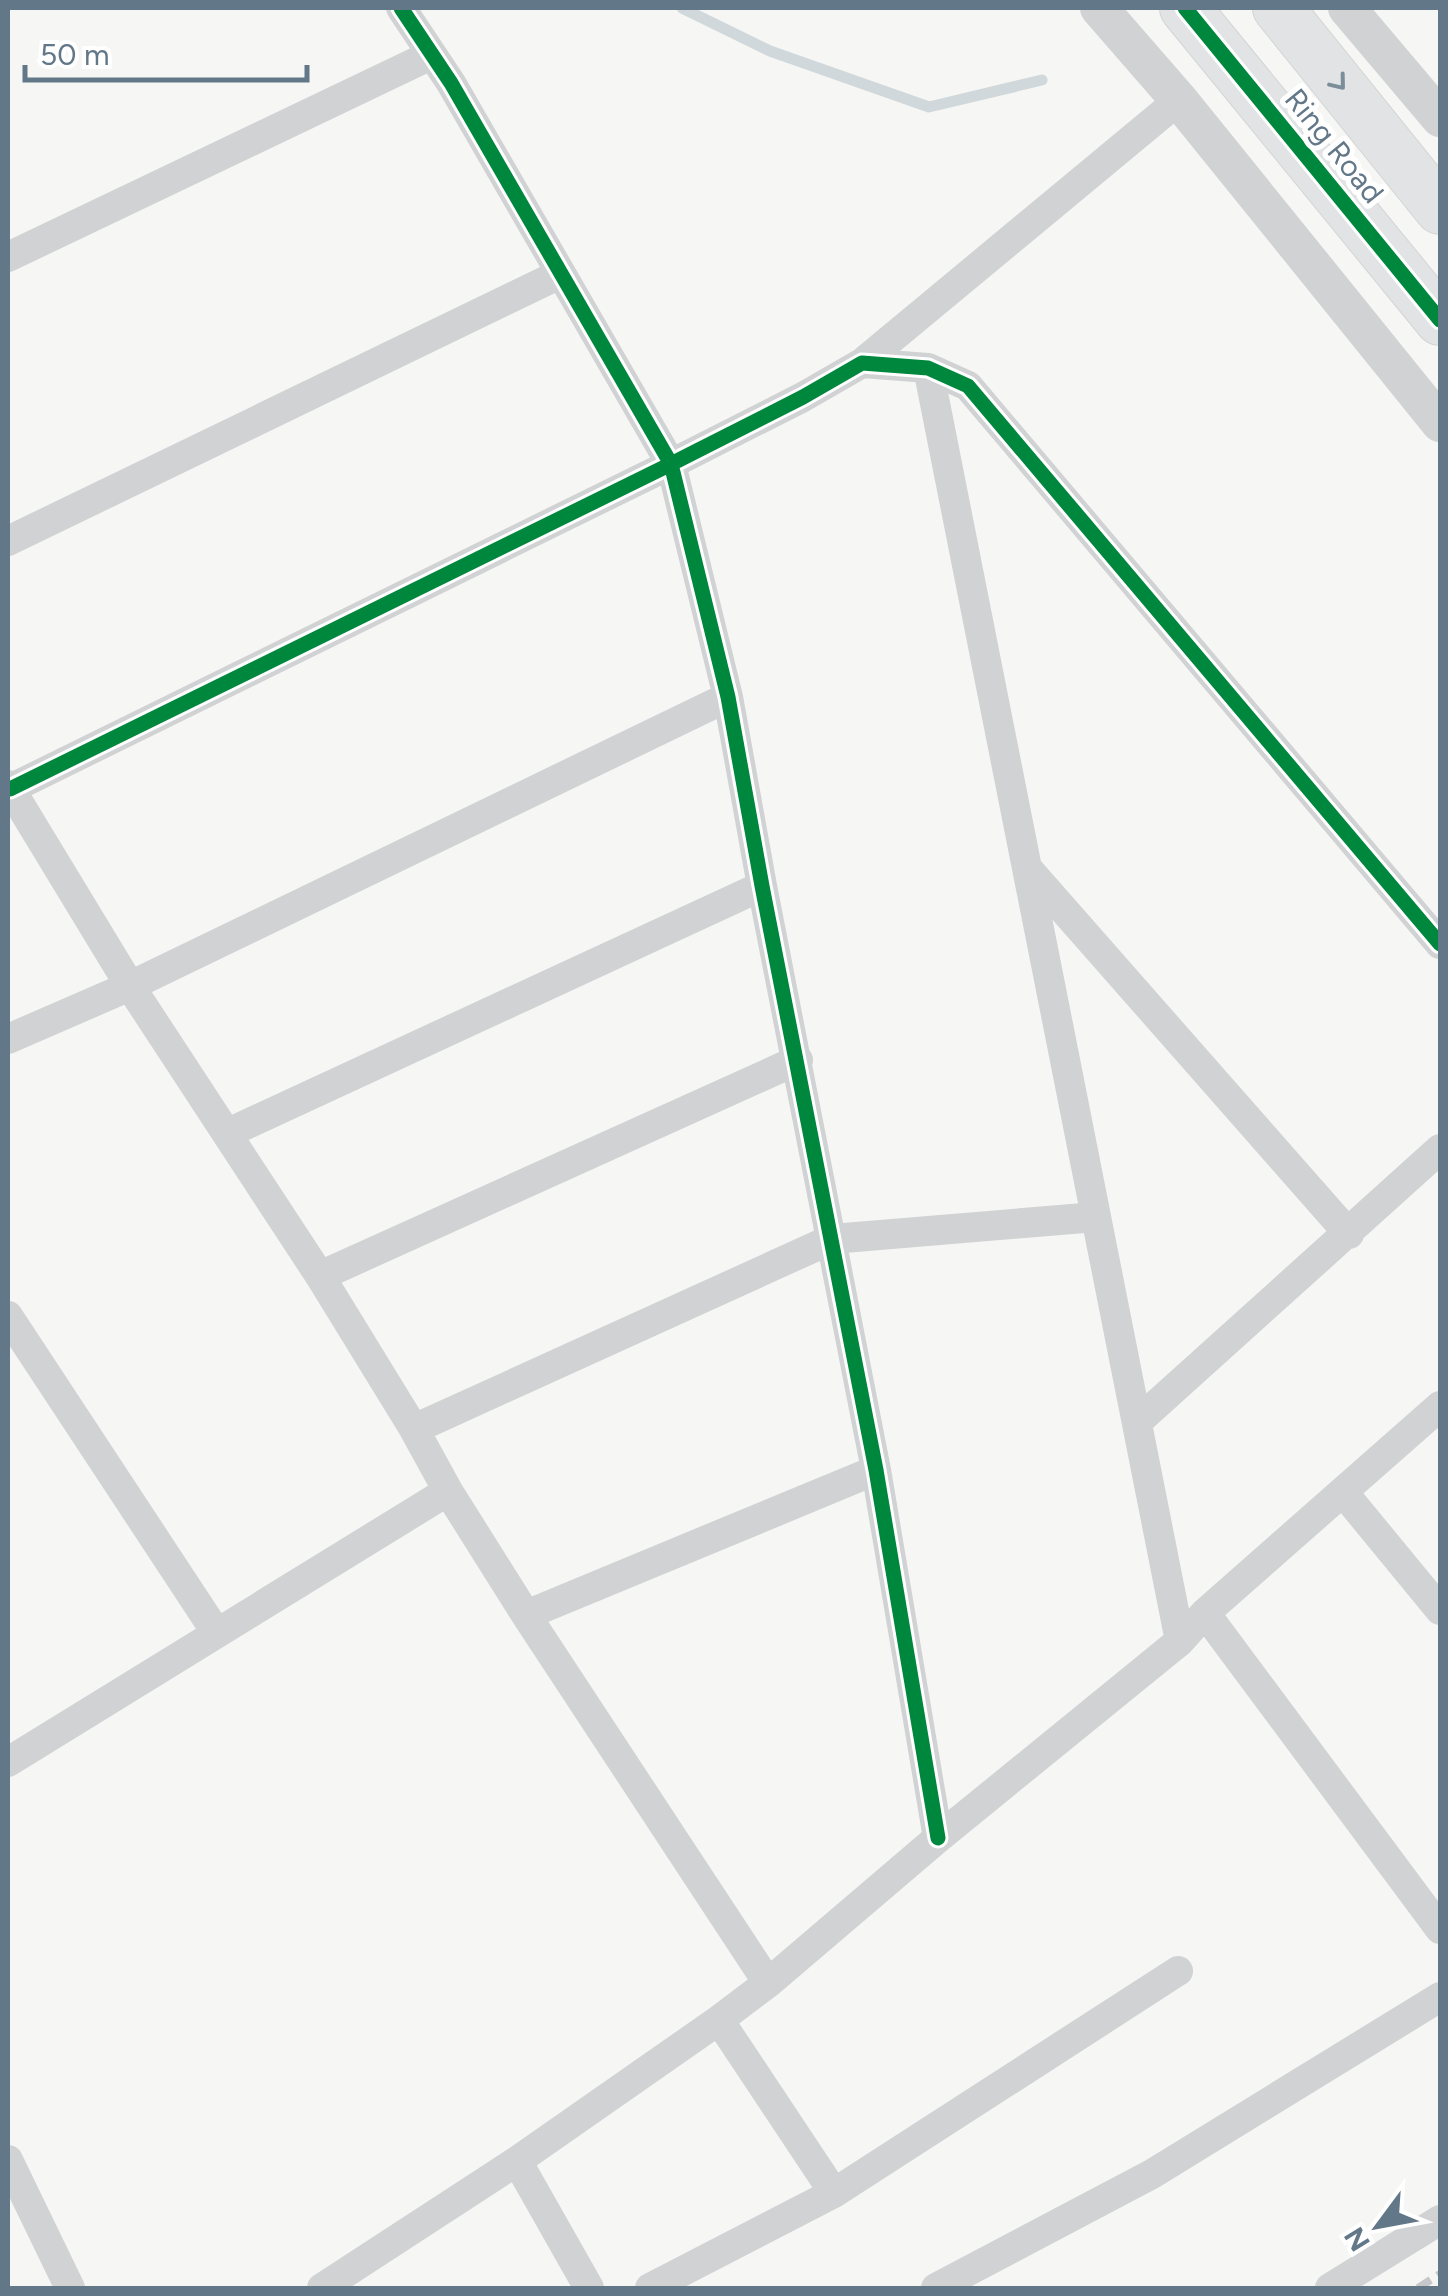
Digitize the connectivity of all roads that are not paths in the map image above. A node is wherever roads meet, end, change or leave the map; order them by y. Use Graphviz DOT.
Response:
graph roads {
  1 [pos="401,8"];
  2 [pos="1099,8"];
  3 [pos="1185,8"];
  4 [pos="1278,8"];
  5 [pos="1348,8"];
  6 [pos="431,55"];
  7 [pos="1178,100"];
  8 [pos="1440,118"];
  9 [pos="1440,209"];
  10 [pos="8,257"];
  11 [pos="560,274"];
  12 [pos="1440,320"];
  13 [pos="862,363"];
  14 [pos="928,368"];
  15 [pos="1440,423"];
  16 [pos="672,464"];
  17 [pos="8,541"];
  18 [pos="728,696"];
  19 [pos="9,787"];
  20 [pos="1027,868"];
  21 [pos="762,886"];
  22 [pos="1440,944"];
  23 [pos="130,986"];
  24 [pos="8,1039"];
  25 [pos="798,1060"];
  26 [pos="228,1134"];
  27 [pos="1440,1149"];
  28 [pos="1096,1217"];
  29 [pos="1349,1234"];
  30 [pos="832,1239"];
  31 [pos="320,1276"];
  32 [pos="8,1316"];
  33 [pos="1440,1406"];
  34 [pos="1136,1422"];
  35 [pos="414,1429"];
  36 [pos="876,1470"];
  37 [pos="448,1491"];
  38 [pos="1343,1492"];
  39 [pos="1440,1610"];
  40 [pos="1206,1614"];
  41 [pos="526,1615"];
  42 [pos="216,1632"];
  43 [pos="1180,1642"];
  44 [pos="8,1762"];
  45 [pos="938,1838"];
  46 [pos="1440,1929"];
  47 [pos="1178,1971"];
  48 [pos="768,1982"];
  49 [pos="1440,1997"];
  50 [pos="720,2020"];
  51 [pos="8,2160"];
  52 [pos="517,2161"];
  53 [pos="834,2193"];
  54 [pos="1440,2220"];
  55 [pos="70,2288"];
  56 [pos="322,2288"];
  57 [pos="589,2288"];
  58 [pos="650,2288"];
  59 [pos="936,2288"];
  60 [pos="1330,2288"];
  1 -- 6 [label="street"];
  2 -- 7 [label="street"];
  3 -- 12 [label="highway, Ring Road"];
  4 -- 9 [label="highway, Ring Road, one-way"];
  5 -- 8 [label="street"];
  6 -- 10 [label="street"];
  6 -- 11 [label="street"];
  7 -- 13 [label="street"];
  7 -- 15 [label="street"];
  11 -- 16 [label="street"];
  11 -- 17 [label="street"];
  13 -- 14 [label="street"];
  13 -- 16 [label="street"];
  14 -- 20 [label="street"];
  14 -- 22 [label="street"];
  16 -- 18 [label="street"];
  16 -- 19 [label="street"];
  18 -- 21 [label="street"];
  18 -- 23 [label="street"];
  19 -- 23 [label="street"];
  20 -- 28 [label="street"];
  20 -- 29 [label="street"];
  21 -- 25 [label="street"];
  21 -- 26 [label="street"];
  23 -- 24 [label="street"];
  23 -- 26 [label="street"];
  25 -- 30 [label="street"];
  25 -- 31 [label="street"];
  26 -- 31 [label="street"];
  27 -- 29 [label="street"];
  28 -- 30 [label="street"];
  28 -- 34 [label="street"];
  29 -- 34 [label="street"];
  30 -- 35 [label="street"];
  30 -- 36 [label="street"];
  31 -- 35 [label="street"];
  32 -- 42 [label="street"];
  33 -- 38 [label="street"];
  34 -- 43 [label="street"];
  35 -- 37 [label="street"];
  36 -- 41 [label="street"];
  36 -- 45 [label="street"];
  37 -- 41 [label="street"];
  37 -- 42 [label="street"];
  38 -- 39 [label="street"];
  38 -- 40 [label="street"];
  40 -- 43 [label="street"];
  40 -- 46 [label="street"];
  41 -- 48 [label="street"];
  42 -- 44 [label="street"];
  43 -- 45 [label="street"];
  45 -- 48 [label="street"];
  47 -- 53 [label="street"];
  48 -- 50 [label="street"];
  49 -- 59 [label="street"];
  50 -- 52 [label="street"];
  50 -- 53 [label="street"];
  51 -- 55 [label="street"];
  52 -- 56 [label="street"];
  52 -- 57 [label="street"];
  53 -- 58 [label="street"];
  54 -- 60 [label="street"];
}
